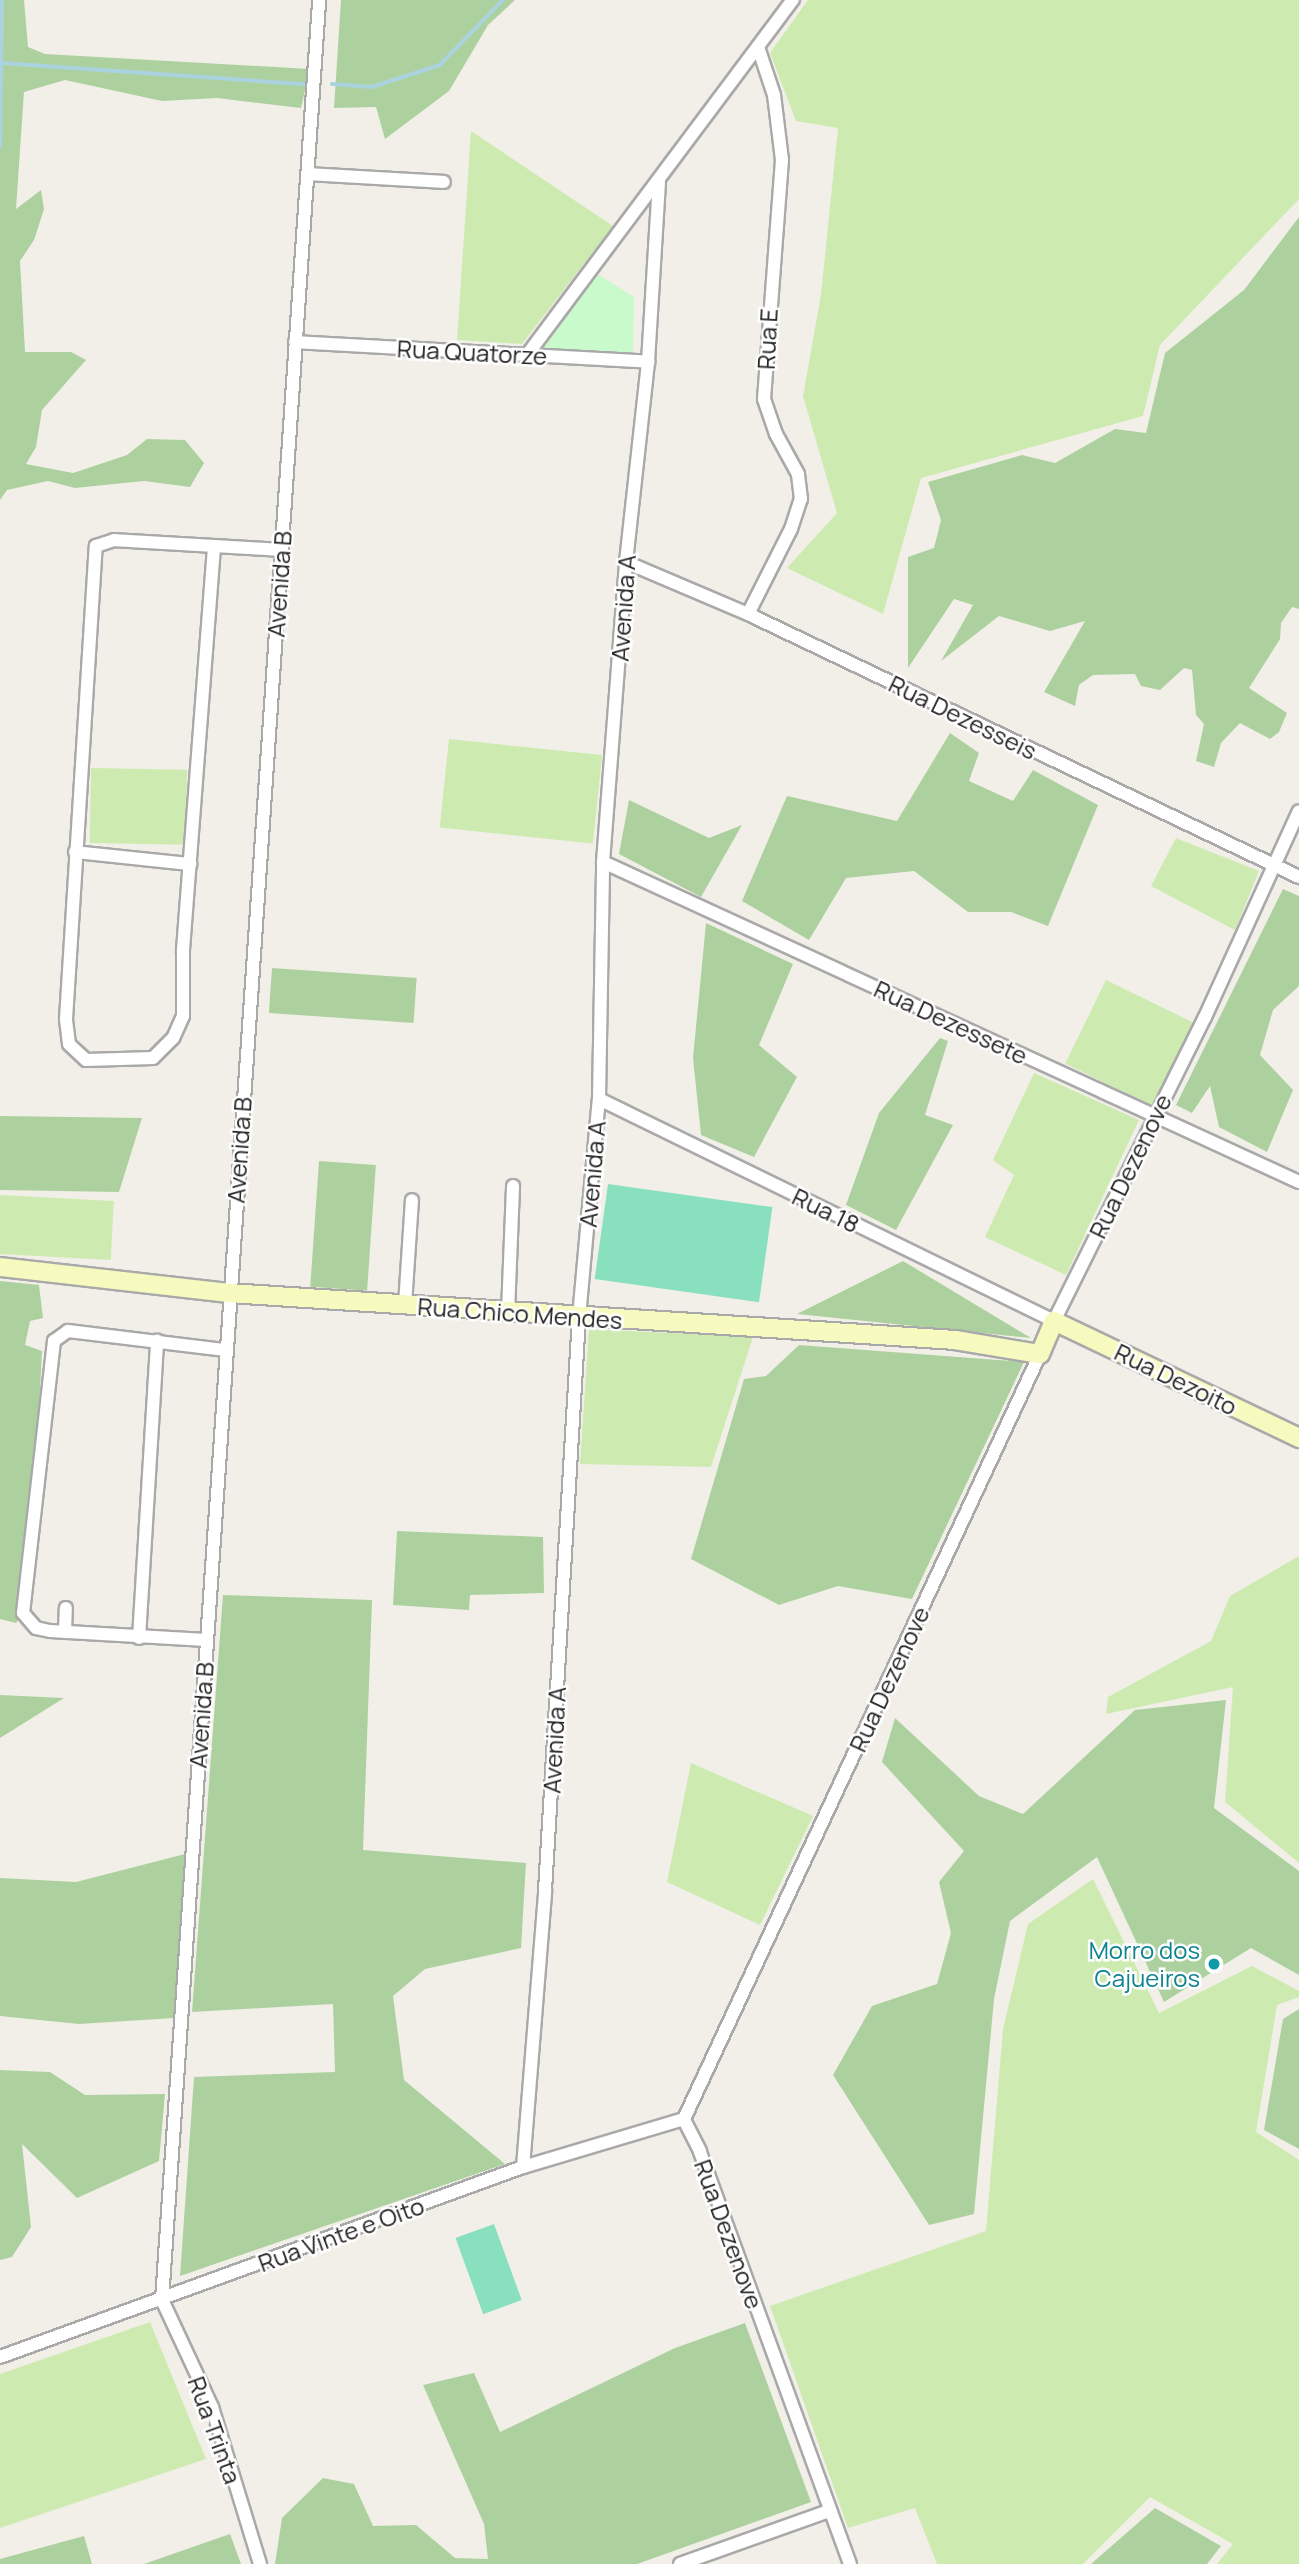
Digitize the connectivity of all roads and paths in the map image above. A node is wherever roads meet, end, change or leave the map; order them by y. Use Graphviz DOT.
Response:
graph roads {
  1 [pos="319,0"];
  2 [pos="793,0"];
  3 [pos="758,47"];
  4 [pos="309,174"];
  5 [pos="444,182"];
  6 [pos="659,182"];
  7 [pos="295,342"];
  8 [pos="527,355"];
  9 [pos="648,362"];
  10 [pos="214,547"];
  11 [pos="281,550"];
  12 [pos="626,562"];
  13 [pos="748,614"];
  14 [pos="1299,811"];
  15 [pos="75,852"];
  16 [pos="603,862"];
  17 [pos="190,864"];
  18 [pos="1274,865"];
  19 [pos="1299,877"];
  20 [pos="599,1099"];
  21 [pos="1155,1114"];
  22 [pos="1299,1182"];
  23 [pos="513,1186"];
  24 [pos="412,1200"];
  25 [pos="0,1267"];
  26 [pos="229,1293"];
  27 [pos="405,1305"];
  28 [pos="508,1312"];
  29 [pos="579,1317"];
  30 [pos="1054,1321"];
  31 [pos="158,1342"];
  32 [pos="224,1350"];
  33 [pos="1040,1354"];
  34 [pos="1299,1438"];
  35 [pos="66,1608"];
  36 [pos="65,1632"];
  37 [pos="139,1638"];
  38 [pos="206,1640"];
  39 [pos="684,2119"];
  40 [pos="523,2167"];
  41 [pos="162,2300"];
  42 [pos="0,2357"];
  43 [pos="829,2511"];
  44 [pos="260,2564"];
  45 [pos="680,2564"];
  46 [pos="850,2564"];
  1 -- 4 [label="street, Avenida B"];
  2 -- 3 [label="street"];
  3 -- 6 [label="street"];
  3 -- 13 [label="street, Rua E"];
  4 -- 5 [label="street"];
  4 -- 7 [label="street, Avenida B"];
  6 -- 8 [label="street"];
  6 -- 9 [label="street, Avenida A"];
  7 -- 8 [label="street, Rua Quatorze"];
  7 -- 11 [label="street, Avenida B"];
  8 -- 9 [label="street, Rua Quatorze"];
  9 -- 12 [label="street, Avenida A"];
  10 -- 11 [label="street"];
  10 -- 15 [label="street"];
  10 -- 17 [label="street"];
  11 -- 26 [label="street, Avenida B"];
  12 -- 13 [label="street, Rua Dezesseis"];
  12 -- 16 [label="street, Avenida A"];
  13 -- 18 [label="street, Rua Dezesseis"];
  14 -- 18 [label="street, Rua Dezenove"];
  15 -- 17 [label="street"];
  15 -- 17 [label="street"];
  16 -- 20 [label="street, Avenida A"];
  16 -- 21 [label="street, Rua Dezessete"];
  18 -- 19 [label="street, Rua Dezesseis"];
  18 -- 21 [label="street, Rua Dezenove"];
  20 -- 29 [label="street, Avenida A"];
  20 -- 30 [label="street, Rua 18"];
  21 -- 22 [label="street, Rua Dezessete"];
  21 -- 30 [label="street, Rua Dezenove"];
  23 -- 28 [label="street"];
  24 -- 27 [label="street"];
  25 -- 26 [label="main road, Rua Chico Mendes"];
  26 -- 27 [label="main road, Rua Chico Mendes"];
  26 -- 32 [label="street, Avenida B"];
  27 -- 28 [label="main road, Rua Chico Mendes"];
  28 -- 29 [label="main road, Rua Chico Mendes"];
  29 -- 33 [label="main road, Rua Chico Mendes"];
  29 -- 40 [label="street, Avenida A"];
  30 -- 33 [label="main road, Rua Dezenove"];
  30 -- 34 [label="main road, Rua Dezoito"];
  31 -- 32 [label="street"];
  31 -- 36 [label="street"];
  31 -- 37 [label="street"];
  32 -- 38 [label="street, Avenida B"];
  33 -- 39 [label="street, Rua Dezenove"];
  35 -- 36 [label="street"];
  36 -- 37 [label="street"];
  37 -- 38 [label="street"];
  38 -- 41 [label="street, Avenida B"];
  39 -- 40 [label="street, Rua Vinte e Oito"];
  39 -- 43 [label="street, Rua Dezenove"];
  40 -- 41 [label="street, Rua Vinte e Oito"];
  41 -- 42 [label="street, Rua Vinte e Oito"];
  41 -- 44 [label="street, Rua Trinta"];
  43 -- 45 [label="street"];
  43 -- 46 [label="street, Rua Dezenove"];
}
